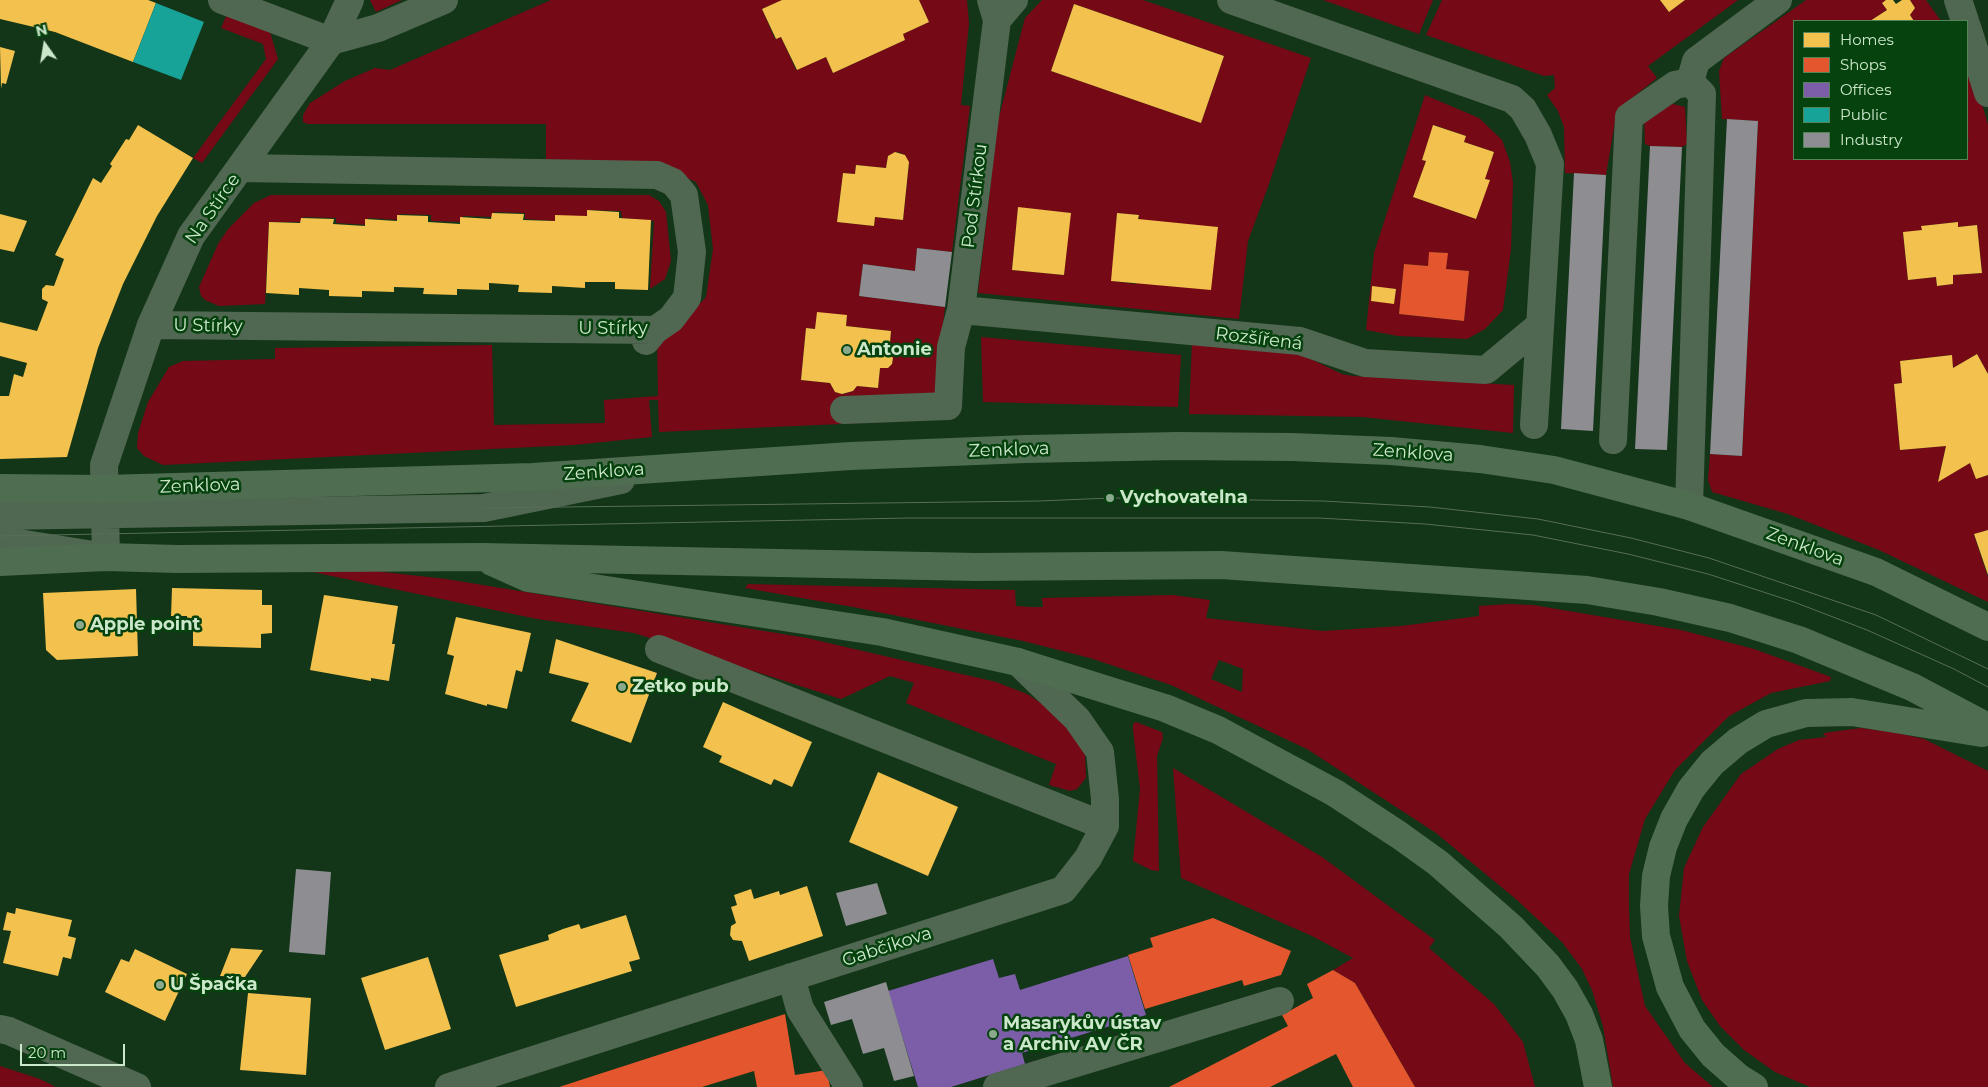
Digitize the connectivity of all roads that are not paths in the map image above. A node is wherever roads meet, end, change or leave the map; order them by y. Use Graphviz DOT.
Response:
graph roads {
  1 [pos="222,0"];
  2 [pos="350,0"];
  3 [pos="444,0"];
  4 [pos="1231,0"];
  5 [pos="1778,0"];
  6 [pos="1958,0"];
  7 [pos="1001,7"];
  8 [pos="1965,20"];
  9 [pos="1968,30"];
  10 [pos="331,42"];
  11 [pos="1690,82"];
  12 [pos="1988,93"];
  13 [pos="241,168"];
  14 [pos="961,310"];
  15 [pos="151,326"];
  16 [pos="1539,326"];
  17 [pos="844,410"];
  18 [pos="1534,425"];
  19 [pos="1613,440"];
  20 [pos="0,488"];
  21 [pos="104,502"];
  22 [pos="1690,506"];
  23 [pos="0,516"];
  24 [pos="0,540"];
  25 [pos="106,556"];
  26 [pos="482,557"];
  27 [pos="0,562"];
  28 [pos="1988,627"];
  29 [pos="659,649"];
  30 [pos="1018,662"];
  31 [pos="1988,727"];
  32 [pos="1988,734"];
  33 [pos="1105,826"];
  34 [pos="791,977"];
  35 [pos="1280,1001"];
  36 [pos="0,1029"];
  37 [pos="137,1087"];
  38 [pos="449,1087"];
  39 [pos="849,1087"];
  40 [pos="997,1087"];
  41 [pos="1598,1087"];
  42 [pos="1754,1087"];
  1 -- 10 [label="street"];
  2 -- 10 [label="street, Na Stírce"];
  3 -- 10 [label="street"];
  4 -- 16 [label="street"];
  5 -- 11 [label="street"];
  6 -- 8 [label="street"];
  7 -- 14 [label="street, Pod Stírkou"];
  9 -- 12 [label="street"];
  10 -- 13 [label="street, Na Stírce"];
  11 -- 19 [label="street"];
  11 -- 22 [label="street"];
  13 -- 15 [label="street, Na Stírce"];
  13 -- 15 [label="street, U Stírky"];
  14 -- 16 [label="street, Rozšířená"];
  14 -- 17 [label="street, Pod Stírkou"];
  15 -- 21 [label="street, Na Stírce"];
  16 -- 18 [label="street"];
  20 -- 21 [label="main road, Zenklova"];
  21 -- 22 [label="main road, Zenklova"];
  21 -- 23 [label="street"];
  21 -- 25 [label="street, Na Stírce"];
  22 -- 28 [label="main road, Zenklova"];
  24 -- 25 [label="street"];
  25 -- 26 [label="main road"];
  25 -- 27 [label="main road"];
  26 -- 30 [label="main road"];
  26 -- 31 [label="main road"];
  29 -- 33 [label="street"];
  30 -- 33 [label="street, Gabčíkova"];
  30 -- 41 [label="main road"];
  32 -- 42 [label="main road"];
  33 -- 34 [label="street, Gabčíkova"];
  34 -- 38 [label="street, Gabčíkova"];
  34 -- 39 [label="street"];
  35 -- 40 [label="street"];
  36 -- 37 [label="street"];
}
